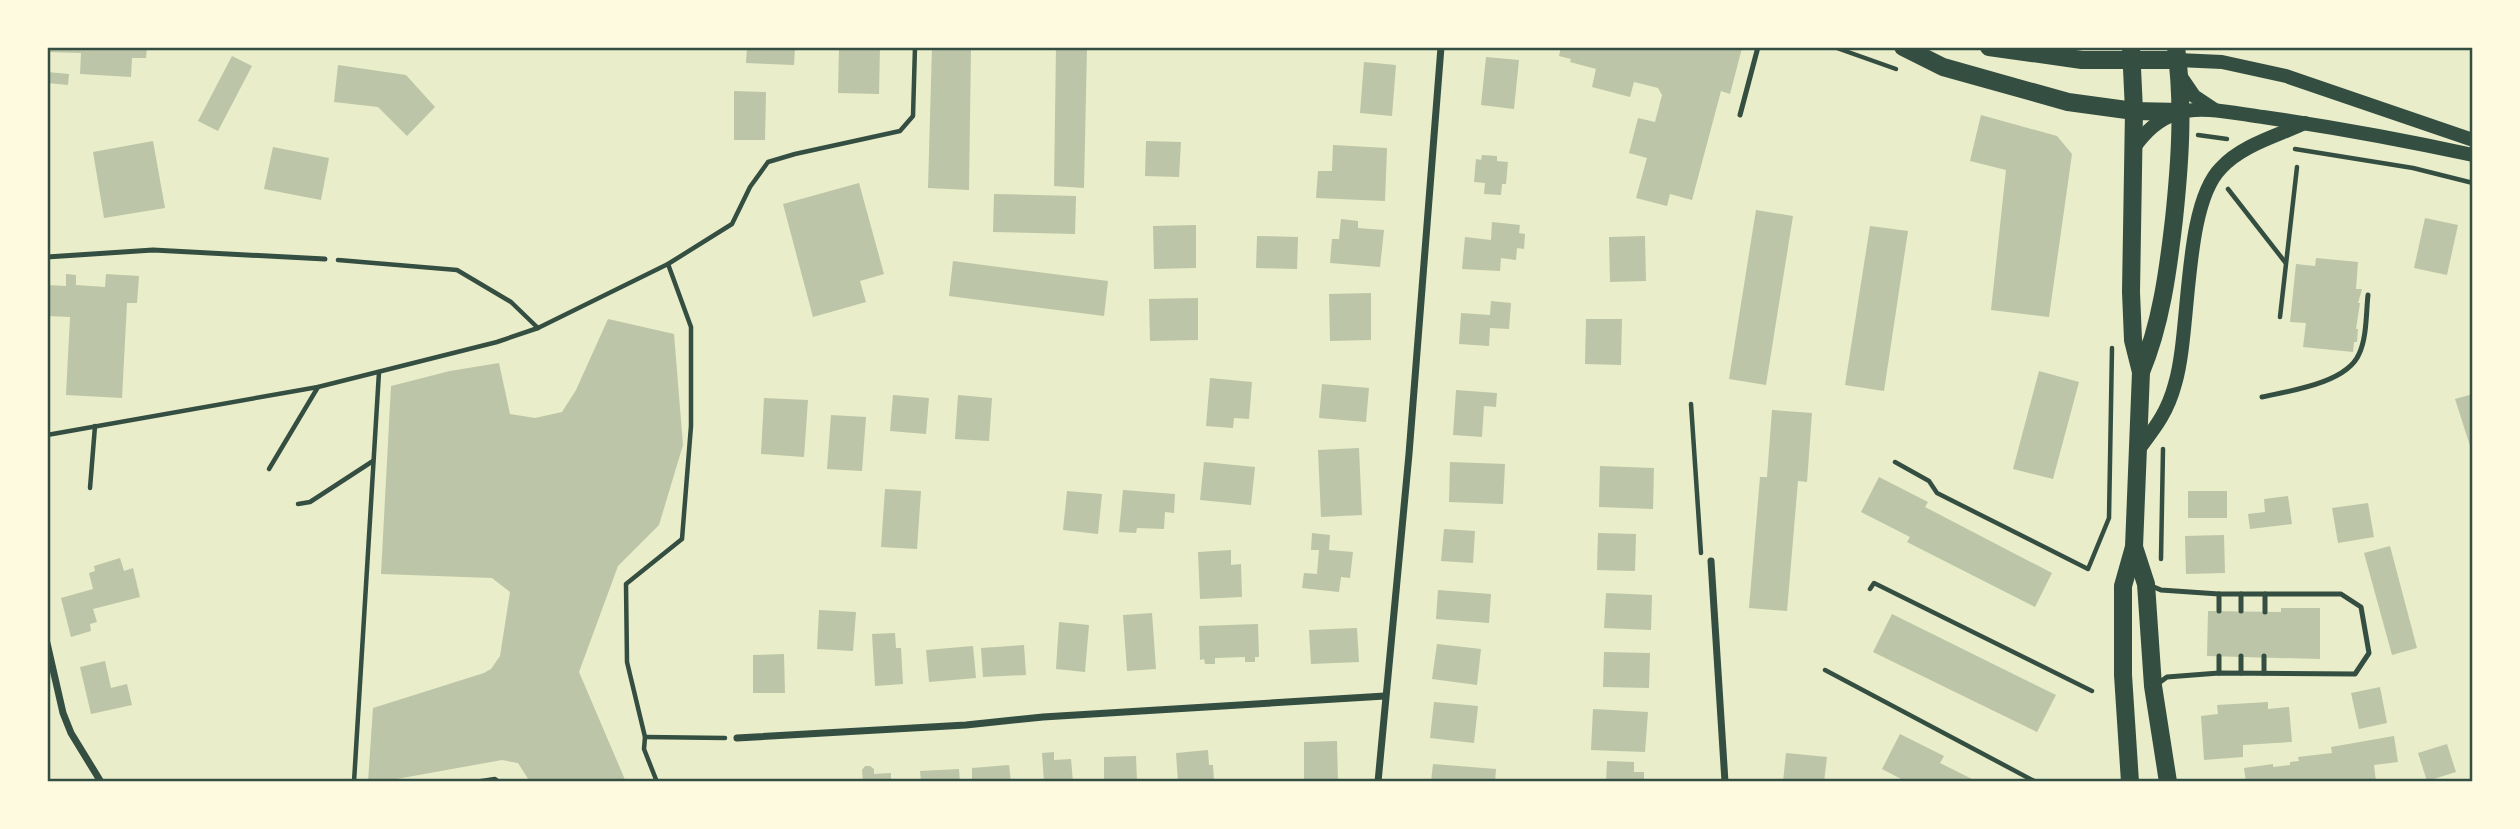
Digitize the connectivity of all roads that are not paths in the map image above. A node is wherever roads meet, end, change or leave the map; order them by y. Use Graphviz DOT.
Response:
graph roads {
  1 [pos="1441,47"];
  2 [pos="1758,47"];
  3 [pos="1903,47"];
  4 [pos="1989,47"];
  5 [pos="2157,47"];
  6 [pos="2131,54"];
  7 [pos="2099,61"];
  8 [pos="2177,61"];
  9 [pos="2133,88"];
  10 [pos="2134,111"];
  11 [pos="2216,111"];
  12 [pos="2181,112"];
  13 [pos="1740,115"];
  14 [pos="2305,123"];
  15 [pos="2473,140"];
  16 [pos="2133,149"];
  17 [pos="2473,155"];
  18 [pos="47,257"];
  19 [pos="325,259"];
  20 [pos="2368,295"];
  21 [pos="2141,372"];
  22 [pos="2262,397"];
  23 [pos="2136,453"];
  24 [pos="2134,547"];
  25 [pos="1711,561"];
  26 [pos="2153,587"];
  27 [pos="2219,594"];
  28 [pos="2241,594"];
  29 [pos="2264,594"];
  30 [pos="2219,611"];
  31 [pos="2241,611"];
  32 [pos="2265,612"];
  33 [pos="47,643"];
  34 [pos="2219,656"];
  35 [pos="2241,656"];
  36 [pos="2264,656"];
  37 [pos="2219,673"];
  38 [pos="2241,673"];
  39 [pos="2264,673"];
  40 [pos="50,674"];
  41 [pos="2153,686"];
  42 [pos="1385,696"];
  43 [pos="737,738"];
  44 [pos="101,782"];
  45 [pos="1378,782"];
  46 [pos="1725,782"];
  47 [pos="2130,782"];
  48 [pos="2168,782"];
  1 -- 42 [label="street"];
  2 -- 13 [label="lane"];
  3 -- 10 [label="main road"];
  4 -- 7 [label="main road"];
  5 -- 6 [label="main road"];
  6 -- 7 [label="main road"];
  6 -- 8 [label="main road"];
  6 -- 9 [label="main road"];
  7 -- 9 [label="main road"];
  8 -- 11 [label="main road"];
  8 -- 12 [label="main road"];
  8 -- 15 [label="main road"];
  9 -- 10 [label="main road"];
  10 -- 12 [label="main road"];
  10 -- 16 [label="main road"];
  11 -- 12 [label="main road"];
  11 -- 14 [label="main road"];
  12 -- 16 [label="main road"];
  12 -- 21 [label="main road"];
  14 -- 17 [label="main road"];
  14 -- 23 [label="main road"];
  16 -- 21 [label="main road"];
  18 -- 19 [label="lane"];
  20 -- 22 [label="lane"];
  21 -- 23 [label="main road"];
  23 -- 24 [label="main road"];
  24 -- 26 [label="main road"];
  24 -- 47 [label="main road"];
  25 -- 46 [label="street"];
  26 -- 27 [label="lane"];
  26 -- 41 [label="main road"];
  27 -- 28 [label="lane"];
  27 -- 30 [label="lane"];
  28 -- 29 [label="lane"];
  28 -- 31 [label="lane"];
  29 -- 32 [label="lane"];
  29 -- 39 [label="lane"];
  33 -- 40 [label="street"];
  34 -- 37 [label="lane"];
  35 -- 38 [label="lane"];
  36 -- 39 [label="lane"];
  37 -- 38 [label="lane"];
  37 -- 41 [label="lane"];
  38 -- 39 [label="lane"];
  40 -- 44 [label="street"];
  41 -- 48 [label="main road"];
  42 -- 43 [label="street"];
  42 -- 45 [label="street"];
}
